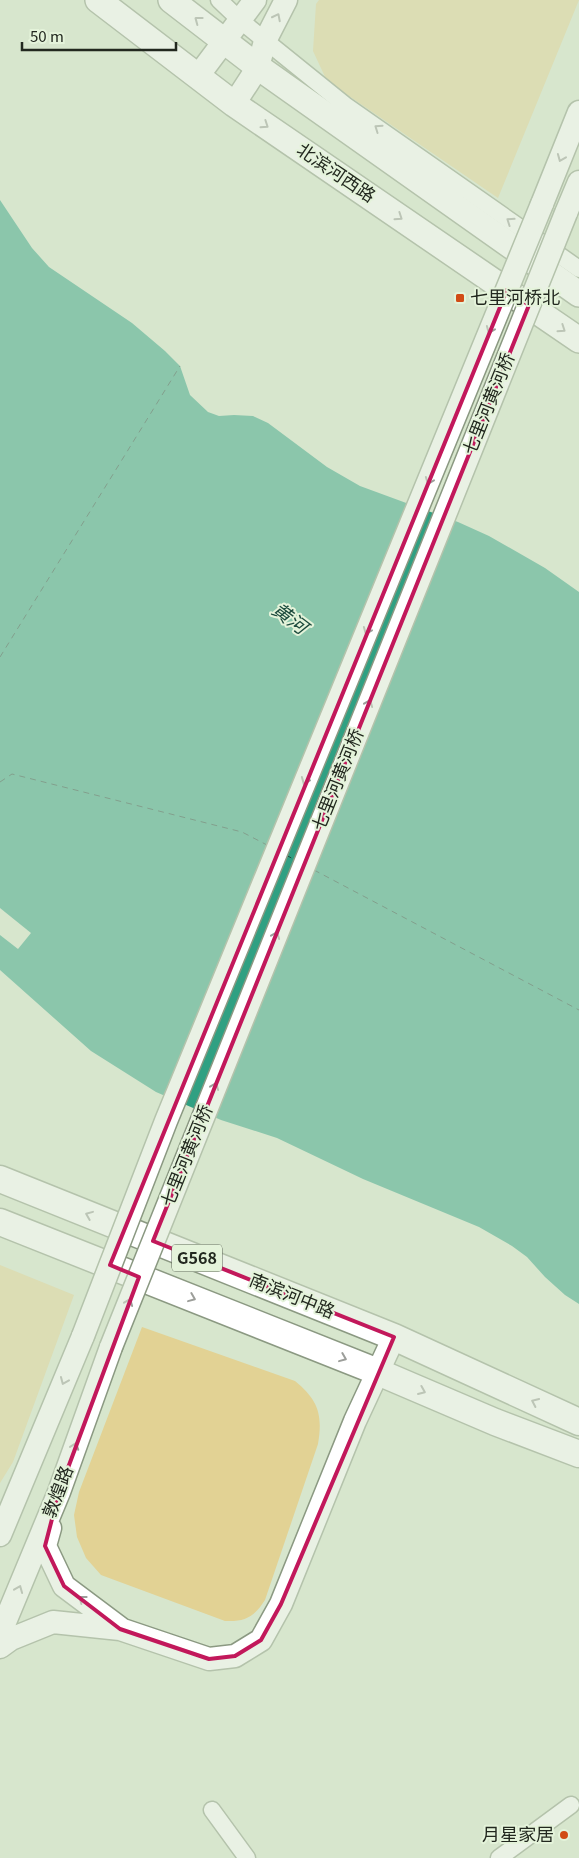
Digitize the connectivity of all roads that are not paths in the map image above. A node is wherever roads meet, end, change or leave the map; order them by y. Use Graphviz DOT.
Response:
graph roads {
  1 [pos="98,0"];
  2 [pos="171,0"];
  3 [pos="219,0"];
  4 [pos="255,0"];
  5 [pos="286,0"];
  6 [pos="241,21"];
  7 [pos="224,40"];
  8 [pos="265,41"];
  9 [pos="258,67"];
  10 [pos="198,76"];
  11 [pos="234,104"];
  12 [pos="579,112"];
  13 [pos="579,182"];
  14 [pos="579,269"];
  15 [pos="579,294"];
  16 [pos="579,340"];
  17 [pos="0,1179"];
  18 [pos="0,1222"];
  19 [pos="83,1336"];
  20 [pos="394,1337"];
  21 [pos="111,1347"];
  22 [pos="378,1372"];
  23 [pos="579,1422"];
  24 [pos="579,1454"];
  25 [pos="17,1492"];
  26 [pos="59,1492"];
  27 [pos="0,1514"];
  28 [pos="0,1535"];
  29 [pos="120,1629"];
  30 [pos="0,1634"];
  31 [pos="0,1647"];
  32 [pos="571,1805"];
  33 [pos="212,1810"];
  34 [pos="247,1858"];
  35 [pos="499,1858"];
  1 -- 10 [label="main road, 北滨河西路"];
  7 -- 2 [label="main road, one-way"];
  3 -- 6 [label="street"];
  4 -- 6 [label="main road"];
  8 -- 5 [label="main road, one-way"];
  6 -- 7 [label="main road"];
  6 -- 8 [label="street"];
  7 -- 9 [label="main road"];
  7 -- 10 [label="main road"];
  8 -- 9 [label="main road"];
  14 -- 8 [label="street, one-way"];
  9 -- 11 [label="main road"];
  9 -- 15 [label="main road"];
  10 -- 11 [label="main road, 北滨河西路"];
  11 -- 16 [label="main road, 北滨河西路, one-way"];
  12 -- 19 [label="main road, 七里河黄河桥, one-way, bridge"];
  21 -- 13 [label="main road, 七里河黄河桥, one-way, bridge"];
  20 -- 17 [label="highway, 南滨河中路 / G568, one-way"];
  18 -- 22 [label="highway, G568, one-way"];
  19 -- 25 [label="main road, 敦煌路, one-way"];
  20 -- 22 [label="main road"];
  23 -- 20 [label="highway, 南滨河中路 / G568, one-way"];
  26 -- 21 [label="main road, 敦煌路, one-way"];
  22 -- 24 [label="highway, G568, one-way"];
  22 -- 29 [label="main road"];
  25 -- 27 [label="main road"];
  25 -- 28 [label="main road, 敦煌路"];
  29 -- 26 [label="main road, one-way"];
  30 -- 26 [label="main road, 敦煌路, one-way"];
  29 -- 31 [label="main road"];
  32 -- 35 [label="street"];
  33 -- 34 [label="street"];
}
